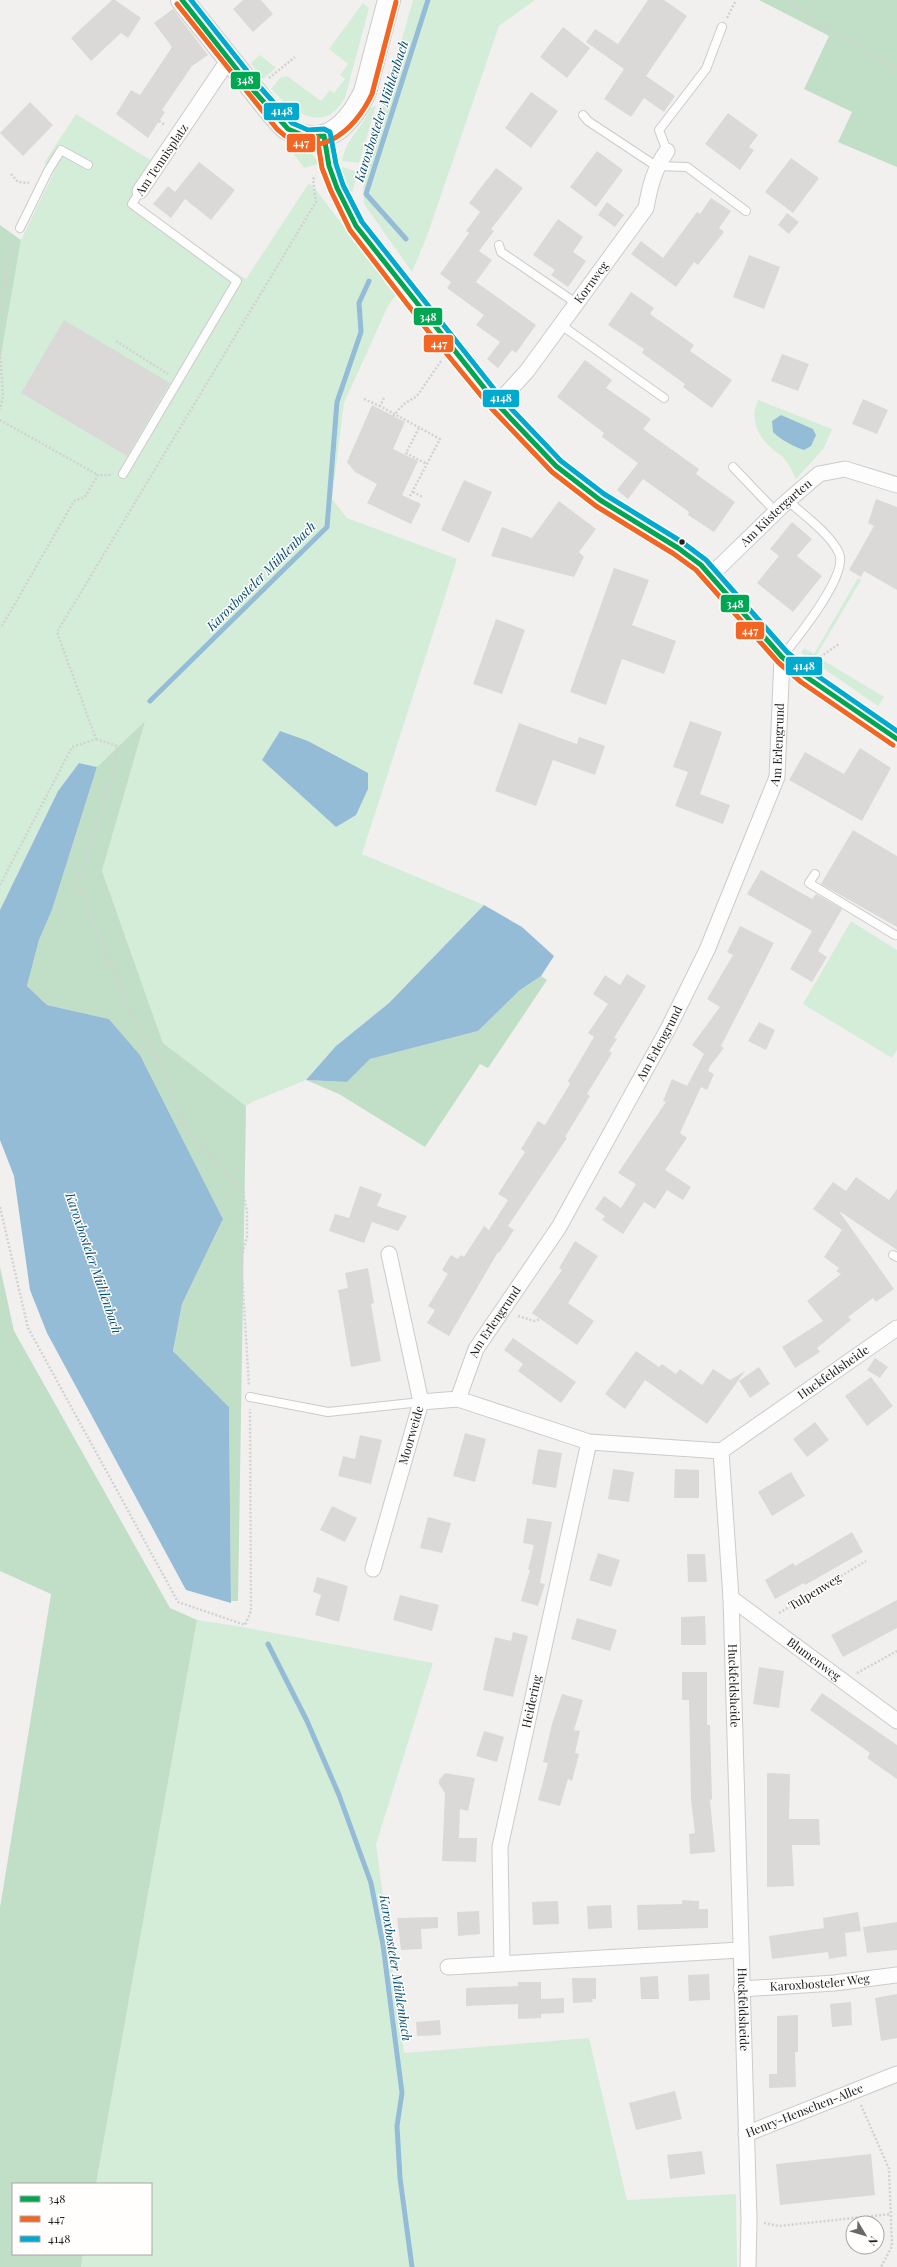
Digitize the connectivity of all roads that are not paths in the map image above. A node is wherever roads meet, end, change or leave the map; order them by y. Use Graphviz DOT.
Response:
graph roads {
  1 [pos="182,0"];
  2 [pos="389,0"];
  3 [pos="722,28"];
  4 [pos="229,59"];
  5 [pos="583,115"];
  6 [pos="324,136"];
  7 [pos="667,151"];
  8 [pos="88,165"];
  9 [pos="656,166"];
  10 [pos="140,191"];
  11 [pos="746,211"];
  12 [pos="20,228"];
  13 [pos="499,245"];
  14 [pos="576,303"];
  15 [pos="560,325"];
  16 [pos="664,398"];
  17 [pos="497,404"];
  18 [pos="733,467"];
  19 [pos="123,474"];
  20 [pos="897,485"];
  21 [pos="788,501"];
  22 [pos="776,512"];
  23 [pos="711,575"];
  24 [pos="782,657"];
  25 [pos="897,739"];
  26 [pos="816,874"];
  27 [pos="895,935"];
  28 [pos="389,1254"];
  29 [pos="897,1328"];
  30 [pos="250,1397"];
  31 [pos="458,1399"];
  32 [pos="422,1402"];
  33 [pos="589,1442"];
  34 [pos="721,1451"];
  35 [pos="373,1569"];
  36 [pos="731,1598"];
  37 [pos="897,1721"];
  38 [pos="740,1950"];
  39 [pos="502,1963"];
  40 [pos="448,1967"];
  41 [pos="897,1975"];
  42 [pos="741,1989"];
  43 [pos="897,2074"];
  44 [pos="746,2134"];
  45 [pos="748,2267"];
  1 -- 4 [label="street"];
  2 -- 6 [label="street"];
  3 -- 7 [label="lane"];
  4 -- 6 [label="street"];
  4 -- 10 [label="street, Am Tennisplatz"];
  5 -- 9 [label="lane"];
  6 -- 17 [label="street"];
  7 -- 9 [label="street, Kornweg"];
  8 -- 12 [label="lane"];
  9 -- 11 [label="lane"];
  9 -- 14 [label="street, Kornweg"];
  10 -- 19 [label="lane, Am Tennisplatz"];
  13 -- 14 [label="lane"];
  14 -- 15 [label="street, Kornweg"];
  15 -- 16 [label="lane"];
  15 -- 17 [label="street, Kornweg"];
  17 -- 23 [label="street"];
  18 -- 22 [label="lane"];
  20 -- 21 [label="street, Am Küstergarten"];
  21 -- 22 [label="street, Am Küstergarten"];
  21 -- 24 [label="lane"];
  22 -- 23 [label="street, Am Küstergarten"];
  23 -- 24 [label="street"];
  24 -- 25 [label="street"];
  24 -- 31 [label="street, Am Erlengrund"];
  26 -- 27 [label="lane"];
  28 -- 32 [label="street, Moorweide"];
  29 -- 34 [label="street, Huckfeldsheide"];
  30 -- 32 [label="lane"];
  31 -- 32 [label="street"];
  31 -- 33 [label="street"];
  32 -- 35 [label="street, Moorweide"];
  33 -- 34 [label="street"];
  33 -- 39 [label="street, Heidering"];
  34 -- 36 [label="street, Huckfeldsheide"];
  36 -- 37 [label="street, Blumenweg"];
  36 -- 38 [label="street, Huckfeldsheide"];
  38 -- 39 [label="street"];
  38 -- 42 [label="street, Huckfeldsheide"];
  39 -- 40 [label="street"];
  41 -- 42 [label="street, Karoxbosteler Weg"];
  42 -- 44 [label="street, Huckfeldsheide"];
  43 -- 44 [label="street, Henry-Henschen-Allee"];
  44 -- 45 [label="street, Henry-Henschen-Allee"];
}
